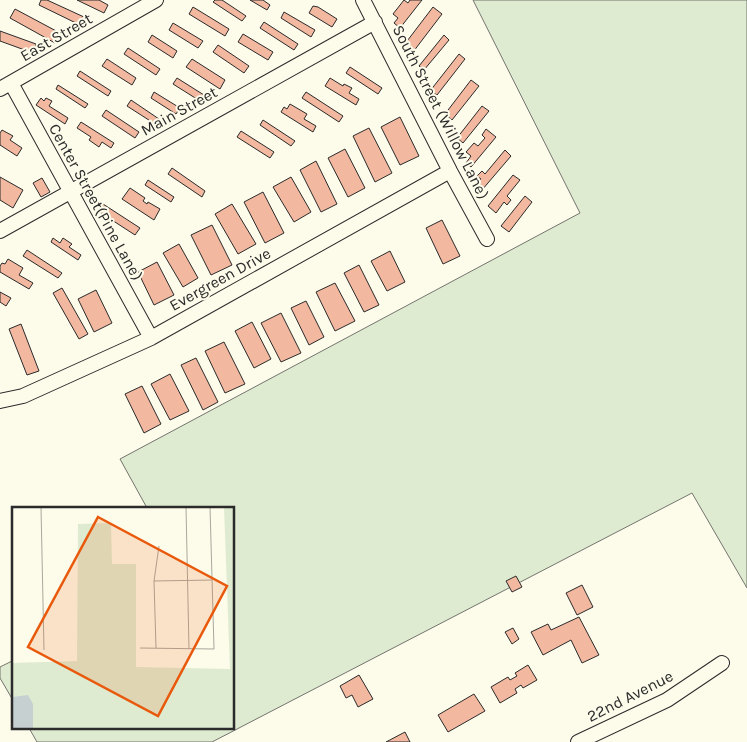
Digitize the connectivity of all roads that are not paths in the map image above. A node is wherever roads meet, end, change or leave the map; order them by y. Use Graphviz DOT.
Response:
graph roads {
  1 [pos="156,0"];
  2 [pos="363,0"];
  3 [pos="375,22"];
  4 [pos="5,86"];
  5 [pos="450,171"];
  6 [pos="70,191"];
  7 [pos="0,231"];
  8 [pos="487,239"];
  9 [pos="151,338"];
  10 [pos="0,401"];
  11 [pos="722,663"];
  12 [pos="578,742"];
  1 -- 4 [label="street, East Street"];
  2 -- 3 [label="street, South Street (Willow Lane)"];
  3 -- 5 [label="street, South Street (Willow Lane)"];
  3 -- 6 [label="street, Main Street"];
  4 -- 6 [label="street, Center Street(Pine Lane)"];
  5 -- 8 [label="street, South Street (Willow Lane)"];
  5 -- 9 [label="street, Evergreen Drive"];
  6 -- 7 [label="street, Main Street"];
  6 -- 9 [label="street, Center Street(Pine Lane)"];
  9 -- 10 [label="street, Evergreen Drive"];
  11 -- 12 [label="street, 22nd Avenue"];
}
